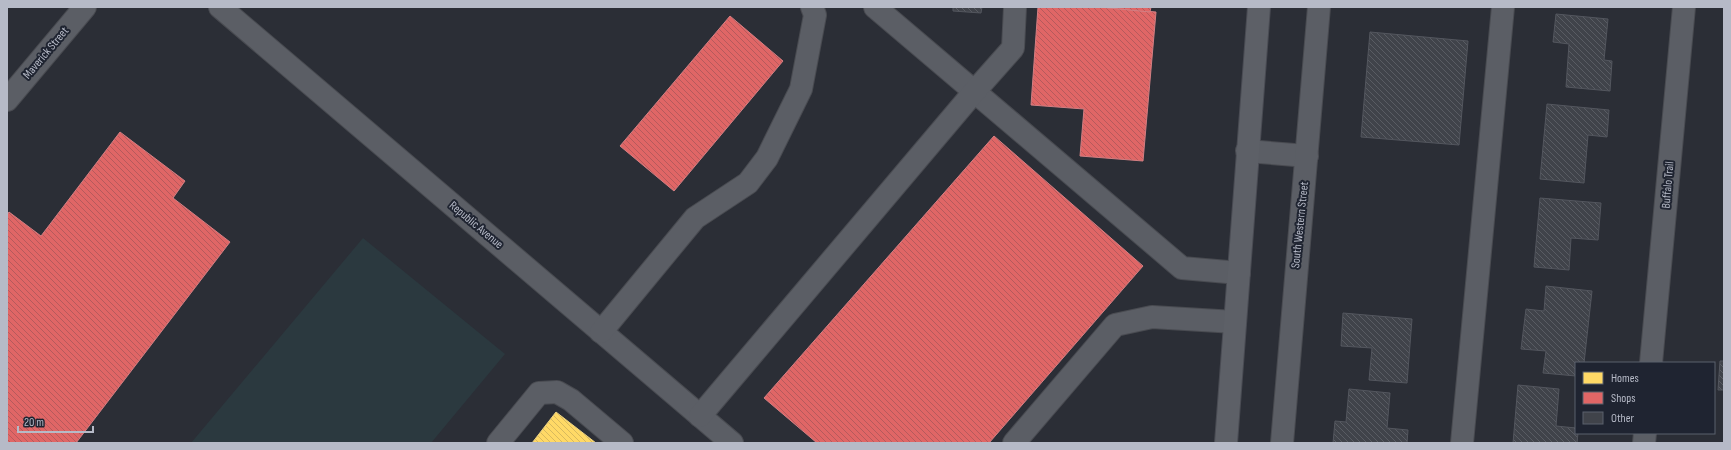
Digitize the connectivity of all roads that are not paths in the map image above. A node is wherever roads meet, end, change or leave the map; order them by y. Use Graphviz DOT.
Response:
graph roads {
  1 [pos="85,7"];
  2 [pos="220,7"];
  3 [pos="812,7"];
  4 [pos="875,7"];
  5 [pos="1015,7"];
  6 [pos="1260,7"];
  7 [pos="1319,7"];
  8 [pos="1503,7"];
  9 [pos="1684,7"];
  10 [pos="974,92"];
  11 [pos="7,100"];
  12 [pos="1247,151"];
  13 [pos="1307,156"];
  14 [pos="1238,273"];
  15 [pos="1235,322"];
  16 [pos="601,332"];
  17 [pos="1651,362"];
  18 [pos="700,416"];
  19 [pos="498,443"];
  20 [pos="622,443"];
  21 [pos="732,443"];
  22 [pos="1014,443"];
  23 [pos="1226,443"];
  24 [pos="1282,443"];
  25 [pos="1462,443"];
  1 -- 11 [label="street, Maverick Street"];
  2 -- 16 [label="street, Republic Avenue"];
  3 -- 16 [label="street"];
  4 -- 10 [label="street"];
  5 -- 10 [label="street"];
  6 -- 12 [label="main road"];
  7 -- 13 [label="street, South Western Street"];
  8 -- 25 [label="street"];
  9 -- 17 [label="street, Buffalo Trail"];
  10 -- 14 [label="street"];
  10 -- 18 [label="street"];
  12 -- 13 [label="street"];
  12 -- 14 [label="main road"];
  13 -- 24 [label="street, South Western Street"];
  14 -- 15 [label="main road"];
  15 -- 22 [label="street"];
  15 -- 23 [label="main road"];
  16 -- 18 [label="street, Republic Avenue"];
  18 -- 21 [label="street, Republic Avenue"];
  19 -- 20 [label="street"];
}
